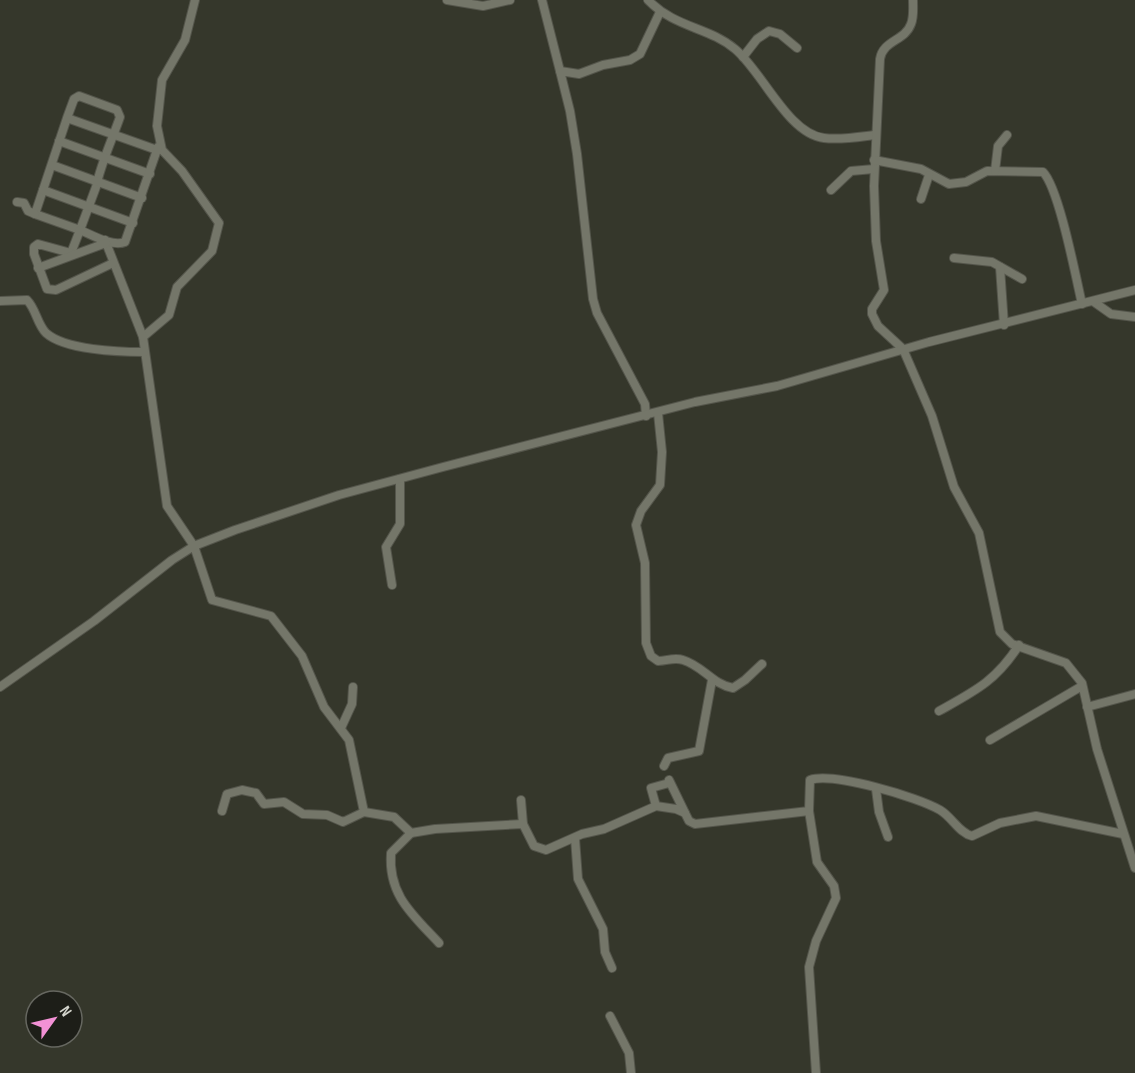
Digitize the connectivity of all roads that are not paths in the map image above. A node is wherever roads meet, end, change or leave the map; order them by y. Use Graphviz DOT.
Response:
graph roads {
  1 [pos="195,0"];
  2 [pos="447,0"];
  3 [pos="510,0"];
  4 [pos="542,0"];
  5 [pos="648,0"];
  6 [pos="913,0"];
  7 [pos="660,12"];
  8 [pos="797,48"];
  9 [pos="744,57"];
  10 [pos="560,71"];
  11 [pos="67,118"];
  12 [pos="114,134"];
  13 [pos="874,135"];
  14 [pos="1007,135"];
  15 [pos="59,141"];
  16 [pos="159,147"];
  17 [pos="105,157"];
  18 [pos="52,165"];
  19 [pos="874,165"];
  20 [pos="995,171"];
  21 [pos="150,174"];
  22 [pos="930,175"];
  23 [pos="97,182"];
  24 [pos="43,190"];
  25 [pos="831,190"];
  26 [pos="142,198"];
  27 [pos="921,199"];
  28 [pos="17,202"];
  29 [pos="89,205"];
  30 [pos="35,214"];
  31 [pos="133,223"];
  32 [pos="80,230"];
  33 [pos="105,241"];
  34 [pos="71,253"];
  35 [pos="954,258"];
  36 [pos="113,263"];
  37 [pos="1000,267"];
  38 [pos="39,268"];
  39 [pos="1022,279"];
  40 [pos="1135,290"];
  41 [pos="0,301"];
  42 [pos="1094,302"];
  43 [pos="1082,304"];
  44 [pos="1135,317"];
  45 [pos="1004,325"];
  46 [pos="143,337"];
  47 [pos="903,350"];
  48 [pos="144,352"];
  49 [pos="658,413"];
  50 [pos="646,416"];
  51 [pos="400,479"];
  52 [pos="194,546"];
  53 [pos="392,585"];
  54 [pos="1019,645"];
  55 [pos="762,663"];
  56 [pos="712,680"];
  57 [pos="1082,686"];
  58 [pos="0,687"];
  59 [pos="353,687"];
  60 [pos="1135,694"];
  61 [pos="1087,707"];
  62 [pos="939,711"];
  63 [pos="341,728"];
  64 [pos="990,740"];
  65 [pos="664,766"];
  66 [pos="876,789"];
  67 [pos="521,800"];
  68 [pos="656,806"];
  69 [pos="222,811"];
  70 [pos="364,812"];
  71 [pos="808,812"];
  72 [pos="685,813"];
  73 [pos="518,824"];
  74 [pos="411,834"];
  75 [pos="1123,834"];
  76 [pos="888,837"];
  77 [pos="575,838"];
  78 [pos="1135,868"];
  79 [pos="439,943"];
  80 [pos="612,969"];
  81 [pos="610,1016"];
  82 [pos="631,1073"];
  83 [pos="816,1073"];
  1 -- 16 [label="street"];
  2 -- 3 [label="street"];
  4 -- 10 [label="street"];
  5 -- 7 [label="street"];
  6 -- 13 [label="street"];
  7 -- 9 [label="street"];
  7 -- 10 [label="street"];
  8 -- 9 [label="street"];
  9 -- 13 [label="street"];
  10 -- 50 [label="street"];
  11 -- 12 [label="street"];
  11 -- 12 [label="street"];
  11 -- 15 [label="street"];
  12 -- 16 [label="street"];
  12 -- 17 [label="street"];
  13 -- 19 [label="street"];
  14 -- 20 [label="street"];
  15 -- 17 [label="street"];
  15 -- 18 [label="street"];
  16 -- 21 [label="street"];
  16 -- 46 [label="street"];
  17 -- 21 [label="street"];
  17 -- 23 [label="street"];
  18 -- 23 [label="street"];
  18 -- 24 [label="street"];
  19 -- 22 [label="street"];
  19 -- 25 [label="street"];
  19 -- 47 [label="street"];
  20 -- 22 [label="street"];
  20 -- 43 [label="street"];
  21 -- 26 [label="street"];
  22 -- 27 [label="street"];
  23 -- 26 [label="street"];
  23 -- 29 [label="street"];
  24 -- 29 [label="street"];
  24 -- 30 [label="street"];
  26 -- 31 [label="street"];
  28 -- 30 [label="street"];
  29 -- 31 [label="street"];
  29 -- 32 [label="street"];
  30 -- 32 [label="street"];
  31 -- 33 [label="street"];
  32 -- 33 [label="street"];
  32 -- 34 [label="street"];
  33 -- 34 [label="street"];
  33 -- 36 [label="street"];
  34 -- 38 [label="street"];
  34 -- 38 [label="street"];
  35 -- 37 [label="street"];
  36 -- 38 [label="street"];
  36 -- 46 [label="street"];
  37 -- 39 [label="street"];
  37 -- 45 [label="street"];
  40 -- 42 [label="street"];
  41 -- 48 [label="street"];
  42 -- 43 [label="street"];
  42 -- 44 [label="street"];
  43 -- 45 [label="street"];
  45 -- 47 [label="street"];
  46 -- 48 [label="street"];
  47 -- 49 [label="street"];
  47 -- 54 [label="street"];
  48 -- 52 [label="street"];
  49 -- 50 [label="street"];
  49 -- 56 [label="street"];
  50 -- 51 [label="street"];
  51 -- 52 [label="street"];
  51 -- 53 [label="street"];
  52 -- 58 [label="street"];
  52 -- 63 [label="street"];
  54 -- 57 [label="street"];
  54 -- 62 [label="street"];
  55 -- 56 [label="street"];
  56 -- 65 [label="street"];
  57 -- 61 [label="street"];
  57 -- 64 [label="street"];
  59 -- 63 [label="street"];
  60 -- 61 [label="street"];
  61 -- 75 [label="street"];
  63 -- 70 [label="street"];
  66 -- 71 [label="street"];
  66 -- 75 [label="street"];
  66 -- 76 [label="street"];
  67 -- 73 [label="street"];
  68 -- 72 [label="street"];
  68 -- 72 [label="street"];
  68 -- 77 [label="street"];
  69 -- 70 [label="street"];
  70 -- 74 [label="street"];
  71 -- 72 [label="street"];
  71 -- 83 [label="street"];
  73 -- 74 [label="street"];
  73 -- 77 [label="street"];
  74 -- 79 [label="street"];
  75 -- 78 [label="street"];
  77 -- 80 [label="street"];
  81 -- 82 [label="street"];
}
